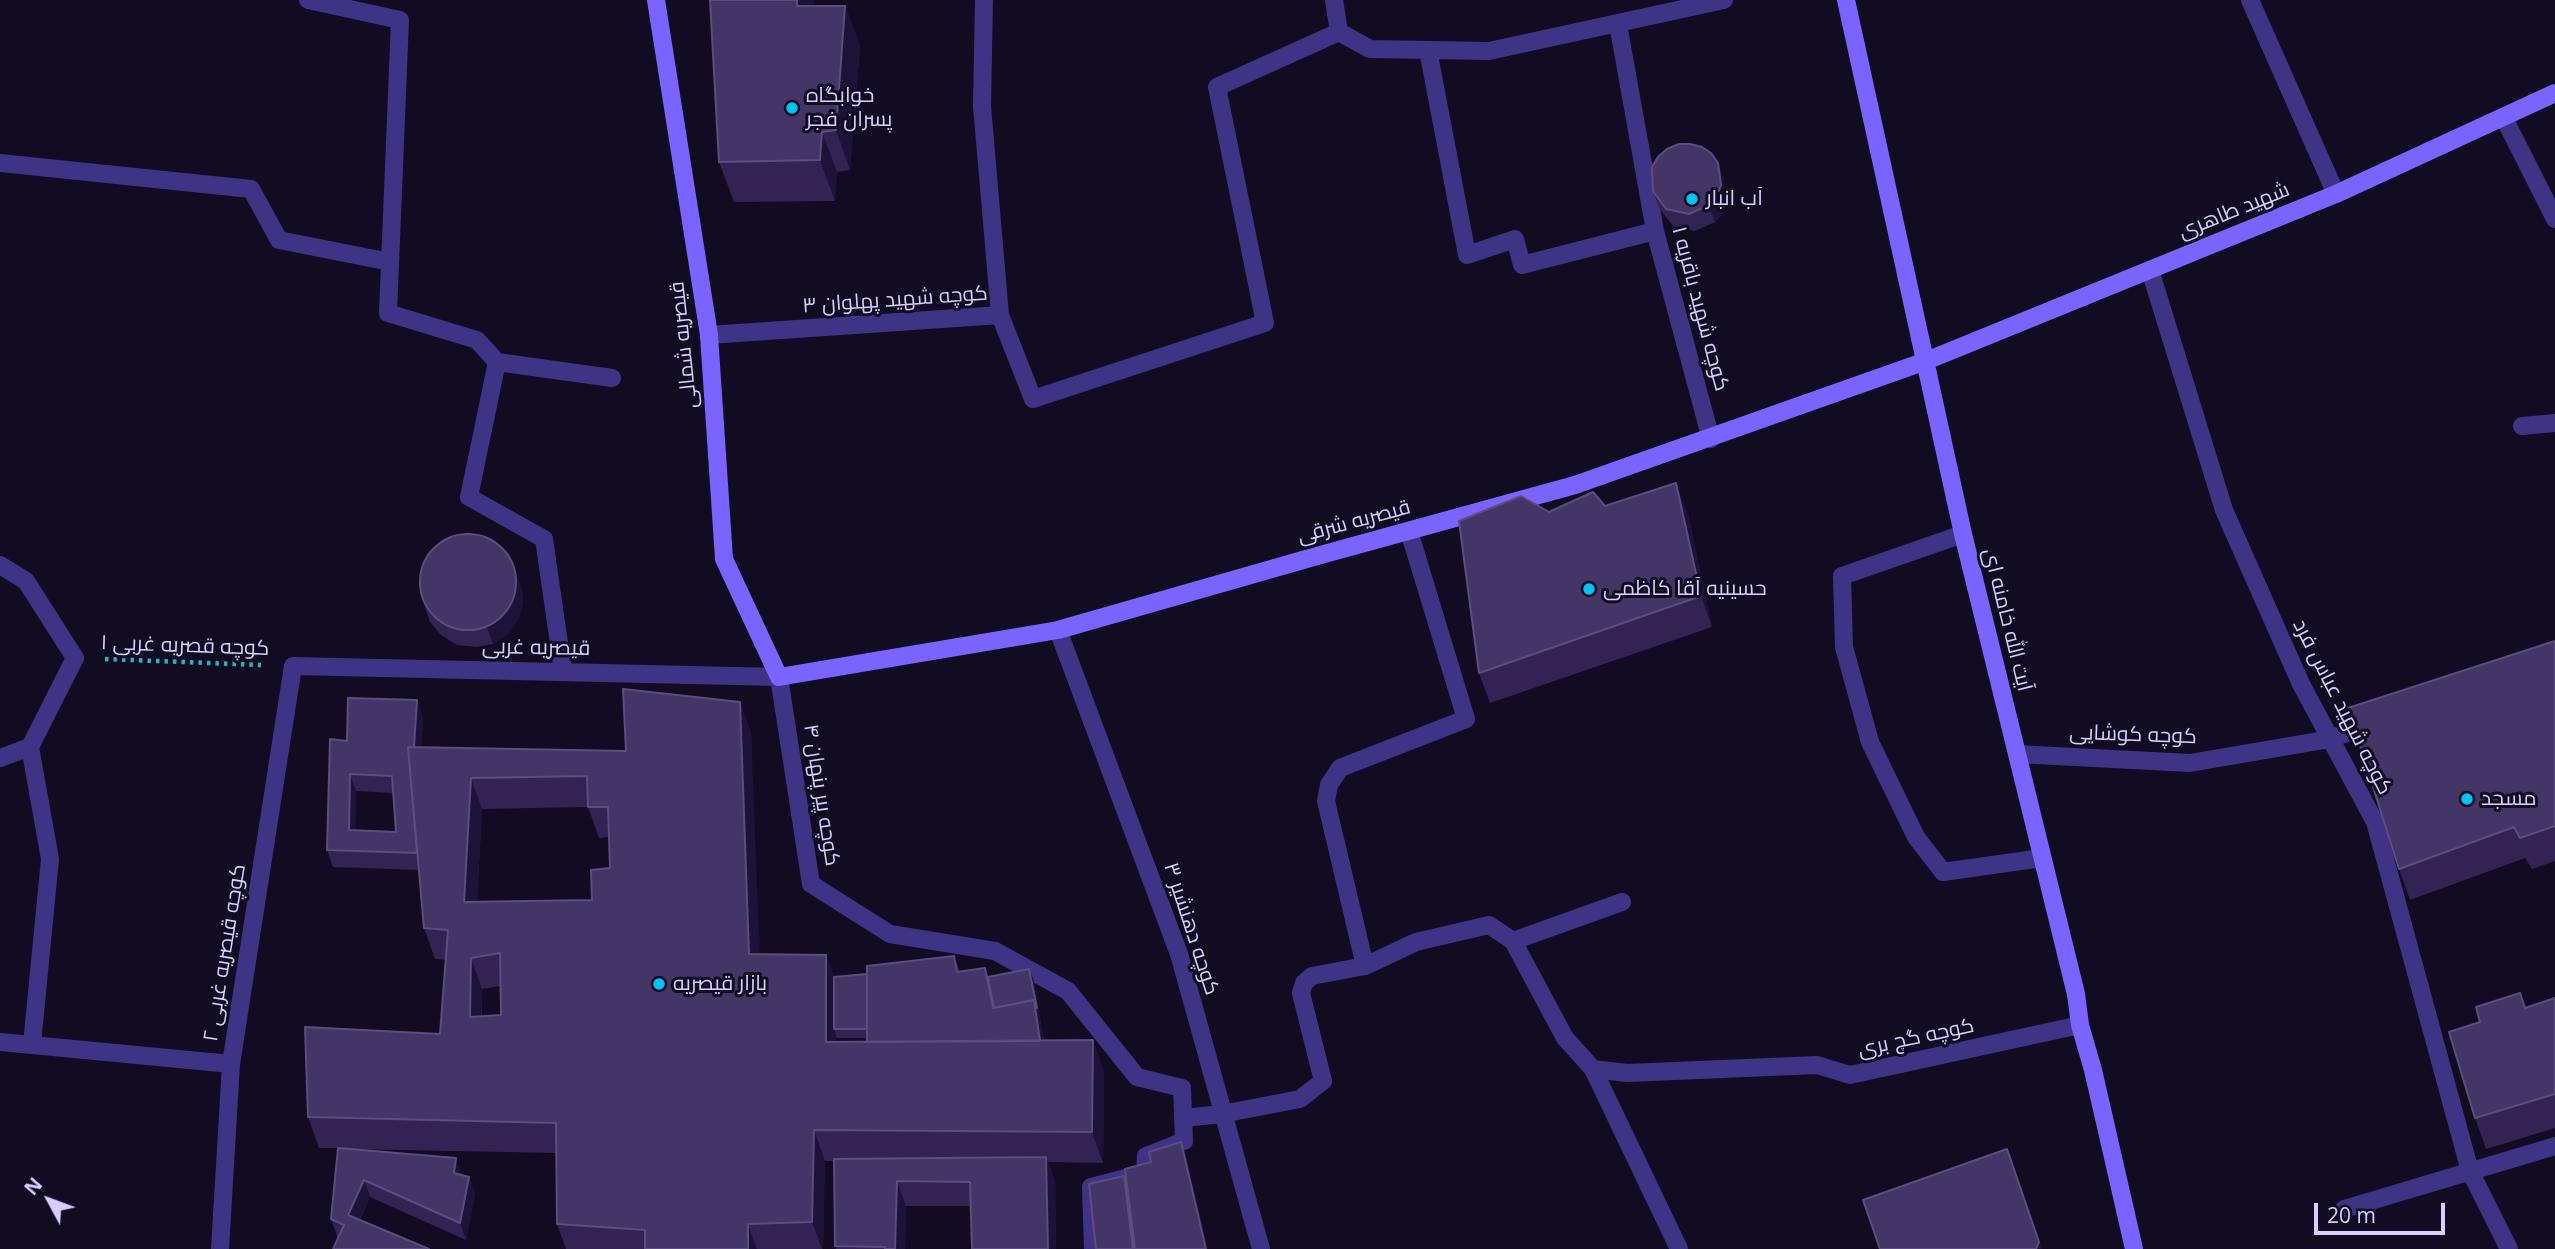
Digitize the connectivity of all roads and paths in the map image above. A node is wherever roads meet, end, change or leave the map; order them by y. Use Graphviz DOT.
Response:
graph roads {
  1 [pos="308,0"];
  2 [pos="656,0"];
  3 [pos="984,0"];
  4 [pos="1334,0"];
  5 [pos="1724,0"];
  6 [pos="1846,0"];
  7 [pos="2250,0"];
  8 [pos="1618,24"];
  9 [pos="1339,32"];
  10 [pos="1428,50"];
  11 [pos="2555,93"];
  12 [pos="2504,118"];
  13 [pos="0,163"];
  14 [pos="2336,194"];
  15 [pos="2555,219"];
  16 [pos="1655,231"];
  17 [pos="390,262"];
  18 [pos="2150,270"];
  19 [pos="1000,315"];
  20 [pos="709,335"];
  21 [pos="1926,361"];
  22 [pos="497,362"];
  23 [pos="612,378"];
  24 [pos="2555,423"];
  25 [pos="2522,426"];
  26 [pos="1711,439"];
  27 [pos="1409,531"];
  28 [pos="1963,534"];
  29 [pos="0,565"];
  30 [pos="1058,630"];
  31 [pos="75,658"];
  32 [pos="293,666"];
  33 [pos="563,671"];
  34 [pos="779,677"];
  35 [pos="2393,715"];
  36 [pos="2330,739"];
  37 [pos="30,747"];
  38 [pos="2017,754"];
  39 [pos="0,758"];
  40 [pos="2042,858"];
  41 [pos="1622,902"];
  42 [pos="1513,941"];
  43 [pos="1365,966"];
  44 [pos="2080,1025"];
  45 [pos="0,1042"];
  46 [pos="32,1044"];
  47 [pos="231,1064"];
  48 [pos="1593,1069"];
  49 [pos="1222,1114"];
  50 [pos="1183,1118"];
  51 [pos="2555,1146"];
  52 [pos="2470,1171"];
  53 [pos="2344,1209"];
  54 [pos="220,1249"];
  55 [pos="1093,1249"];
  56 [pos="1261,1249"];
  57 [pos="1679,1249"];
  58 [pos="2134,1249"];
  59 [pos="2509,1249"];
  1 -- 17 [label="street"];
  2 -- 20 [label="main road, قیصریه شمالی"];
  3 -- 19 [label="street, کوچه شهید پهلوان ۳"];
  4 -- 9 [label="street"];
  5 -- 8 [label="street"];
  6 -- 21 [label="main road, آیت الله خامنه ای"];
  7 -- 14 [label="street"];
  8 -- 10 [label="street"];
  8 -- 16 [label="street, کوچه شهید باقریه ۱"];
  9 -- 10 [label="street"];
  9 -- 19 [label="street"];
  10 -- 16 [label="street"];
  11 -- 12 [label="main road, شهید طاهری"];
  12 -- 14 [label="main road, شهید طاهری"];
  12 -- 15 [label="street"];
  13 -- 17 [label="street"];
  14 -- 18 [label="main road, شهید طاهری"];
  16 -- 26 [label="street, کوچه شهید باقریه ۱"];
  17 -- 22 [label="street"];
  18 -- 21 [label="main road, شهید طاهری"];
  18 -- 36 [label="street, کوچه شهید عباس فرد"];
  19 -- 20 [label="street, کوچه شهید پهلوان ۳"];
  20 -- 34 [label="main road, قیصریه شمالی"];
  21 -- 26 [label="main road, قیصریه شرقی"];
  21 -- 28 [label="main road, آیت الله خامنه ای"];
  22 -- 23 [label="street"];
  22 -- 33 [label="street"];
  24 -- 25 [label="street"];
  26 -- 27 [label="main road, قیصریه شرقی"];
  27 -- 30 [label="main road, قیصریه شرقی"];
  27 -- 43 [label="street"];
  28 -- 38 [label="main road, آیت الله خامنه ای"];
  28 -- 40 [label="street"];
  29 -- 31 [label="street"];
  30 -- 34 [label="main road, قیصریه شرقی"];
  30 -- 49 [label="street, کوچه دهنشیر ۳"];
  31 -- 32 [label="path, کوچه قصریه غربی ۱"];
  31 -- 37 [label="street"];
  32 -- 33 [label="street, قیصریه غربی"];
  32 -- 47 [label="street, کوچه قیصریه غربی ۲"];
  33 -- 34 [label="street, قیصریه غربی"];
  34 -- 50 [label="street, کوچه پیر پنهان ۴"];
  35 -- 36 [label="street, کوچه کوشایی"];
  36 -- 38 [label="street, کوچه کوشایی"];
  36 -- 52 [label="street, کوچه شهید عباس فرد"];
  37 -- 39 [label="street"];
  37 -- 46 [label="street"];
  38 -- 40 [label="main road, آیت الله خامنه ای"];
  40 -- 44 [label="main road, آیت الله خامنه ای"];
  41 -- 42 [label="street"];
  42 -- 43 [label="street"];
  42 -- 48 [label="street"];
  43 -- 49 [label="street"];
  44 -- 48 [label="street, کوچه گچ بری"];
  44 -- 58 [label="main road, آیت الله خامنه ای"];
  45 -- 46 [label="street"];
  46 -- 47 [label="street"];
  47 -- 54 [label="street, کوچه قیصریه غربی ۲"];
  48 -- 57 [label="street"];
  49 -- 50 [label="street"];
  49 -- 56 [label="street, کوچه دهنشیر ۳"];
  50 -- 55 [label="street"];
  51 -- 52 [label="street"];
  52 -- 53 [label="street"];
  52 -- 59 [label="street, کوچه شهید عباس فرد"];
}
